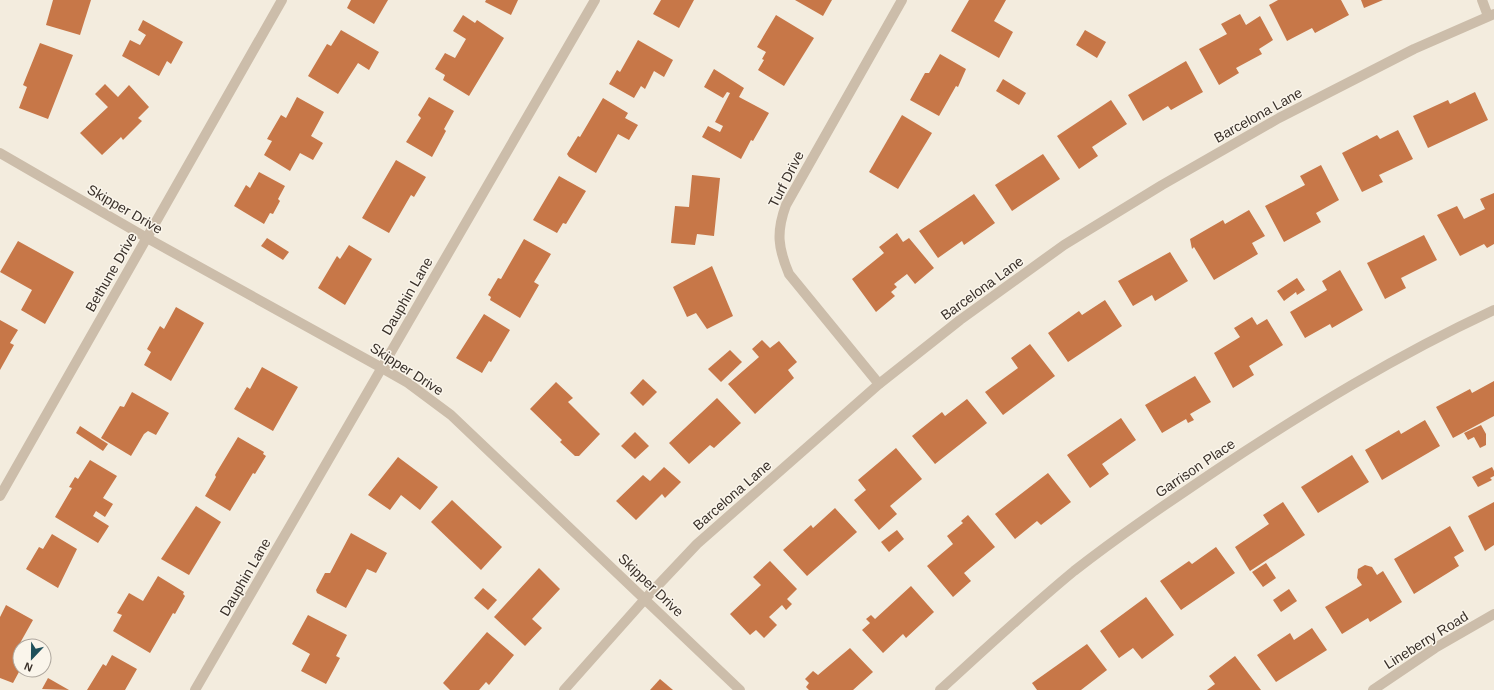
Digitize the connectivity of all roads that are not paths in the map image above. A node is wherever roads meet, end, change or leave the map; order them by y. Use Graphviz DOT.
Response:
graph roads {
  1 [pos="282,0"];
  2 [pos="595,0"];
  3 [pos="902,0"];
  4 [pos="1482,0"];
  5 [pos="1491,15"];
  6 [pos="0,153"];
  7 [pos="146,238"];
  8 [pos="1494,310"];
  9 [pos="382,368"];
  10 [pos="879,384"];
  11 [pos="0,496"];
  12 [pos="645,599"];
  13 [pos="1494,614"];
  14 [pos="195,690"];
  15 [pos="564,690"];
  16 [pos="740,690"];
  17 [pos="940,690"];
  18 [pos="1372,690"];
  1 -- 7 [label="street, Bethune Drive"];
  2 -- 9 [label="street, Dauphin Lane"];
  3 -- 10 [label="street, Turf Drive"];
  4 -- 5 [label="street"];
  5 -- 10 [label="street, Barcelona Lane"];
  6 -- 7 [label="street, Skipper Drive"];
  7 -- 9 [label="street, Skipper Drive"];
  7 -- 11 [label="street, Bethune Drive"];
  8 -- 17 [label="street, Garrison Place"];
  9 -- 12 [label="street, Skipper Drive"];
  9 -- 14 [label="street, Dauphin Lane"];
  10 -- 12 [label="street, Barcelona Lane"];
  12 -- 15 [label="street, Barcelona Lane"];
  12 -- 16 [label="street, Skipper Drive"];
  13 -- 18 [label="street, Lineberry Road"];
}
